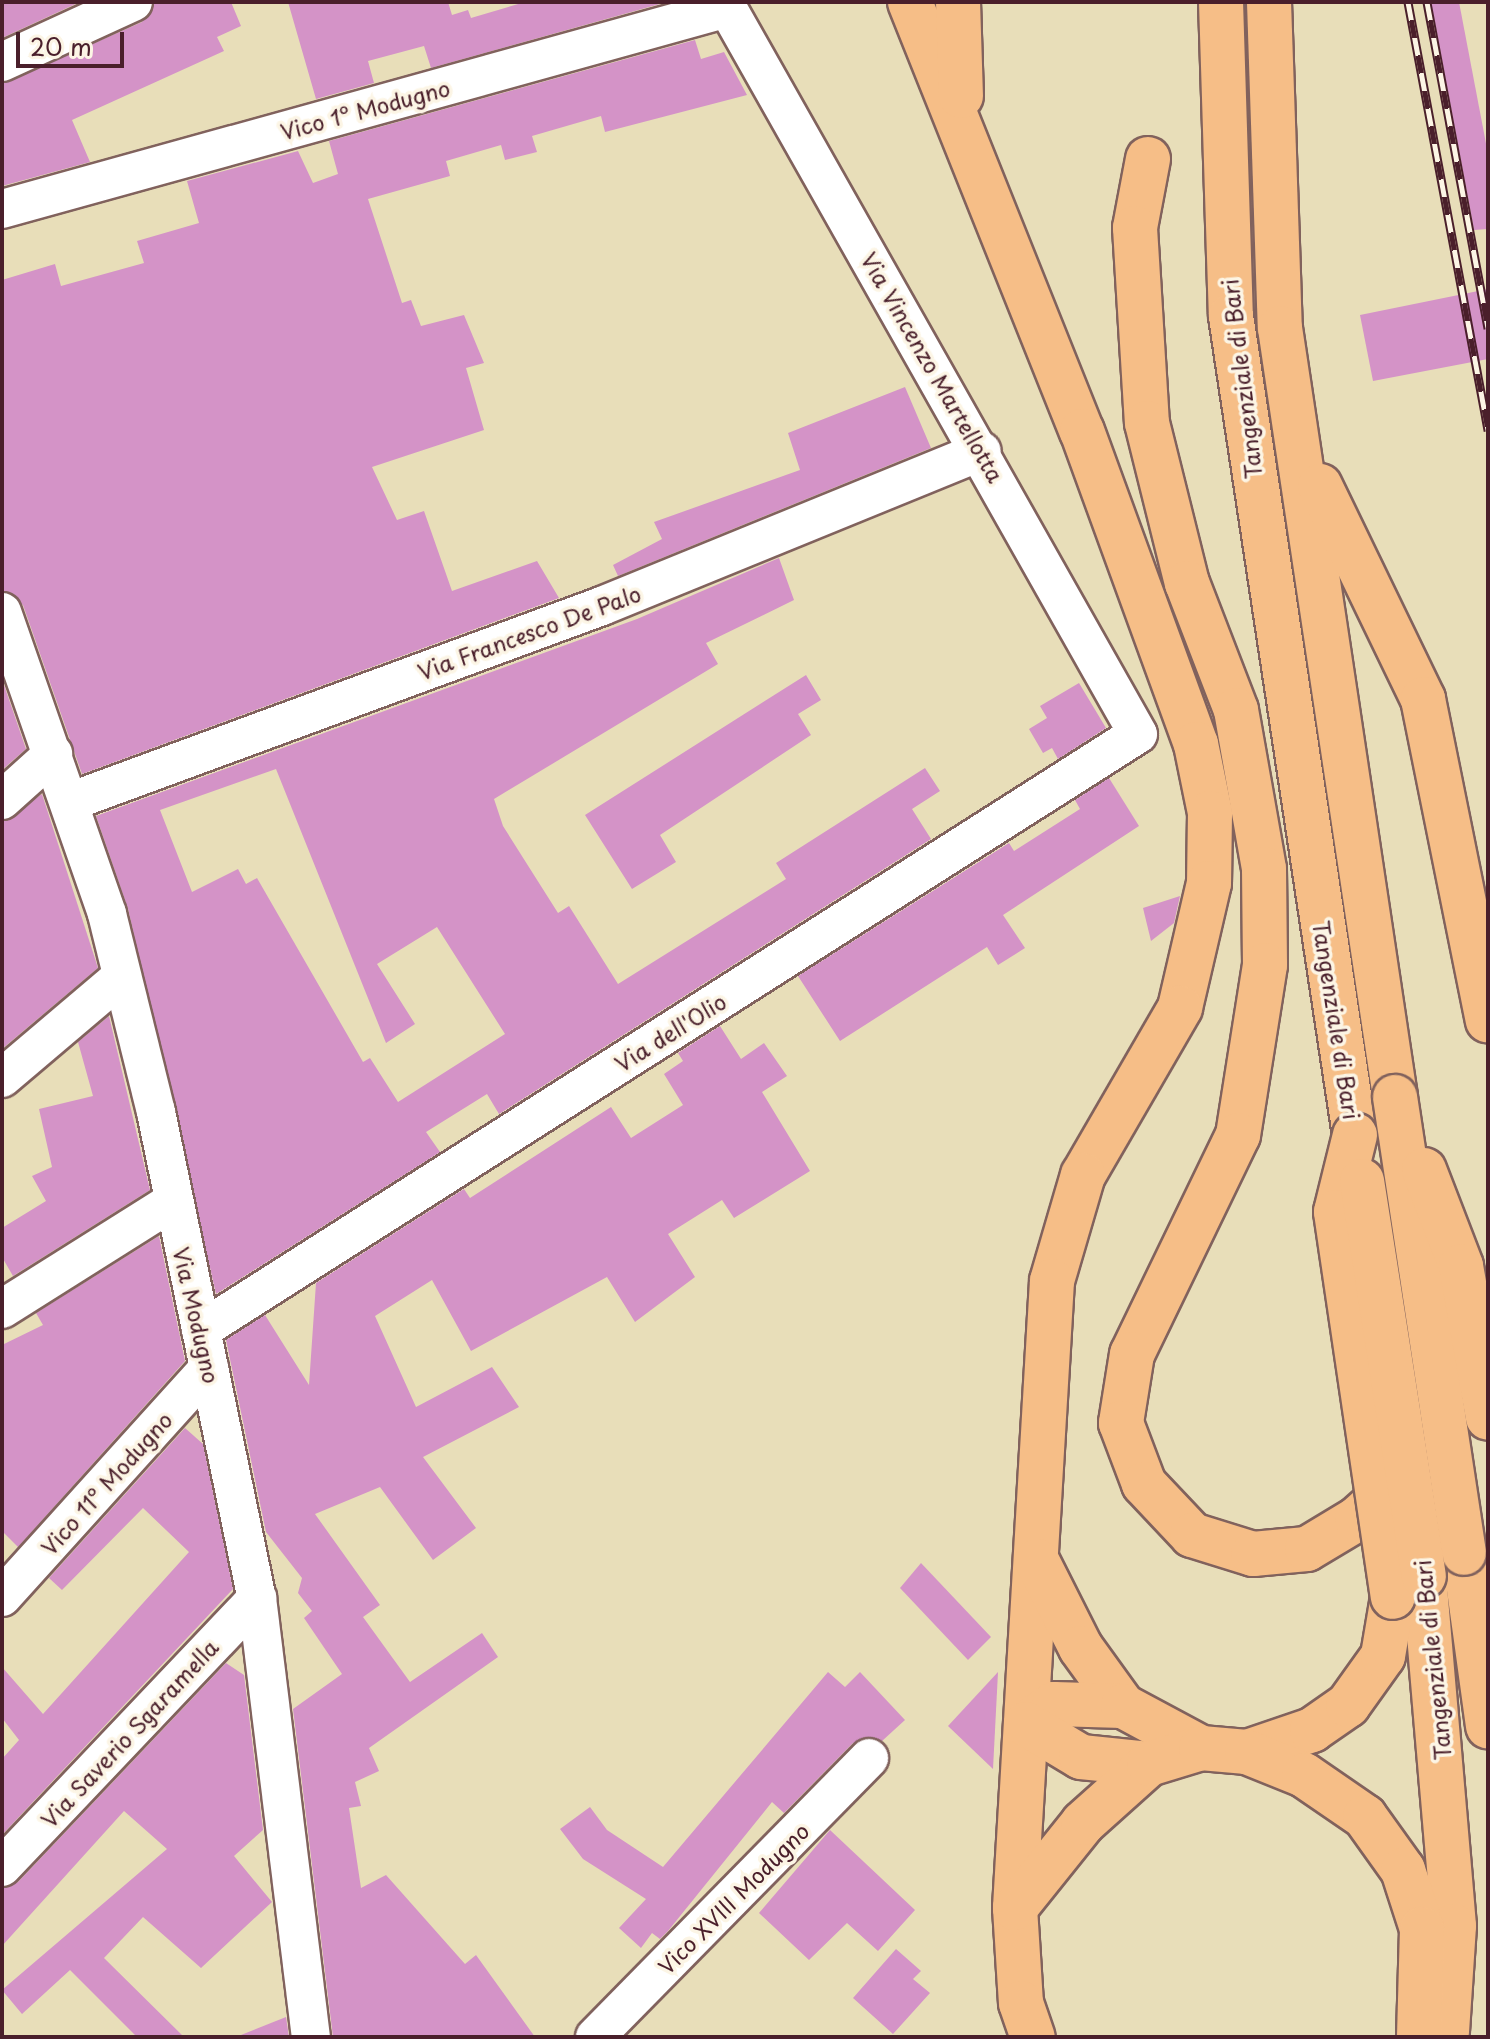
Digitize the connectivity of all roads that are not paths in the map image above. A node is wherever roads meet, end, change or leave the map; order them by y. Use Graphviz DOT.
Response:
graph roads {
  1 [pos="133,2"];
  2 [pos="910,2"];
  3 [pos="958,2"];
  4 [pos="1221,2"];
  5 [pos="1269,2"];
  6 [pos="726,5"];
  7 [pos="2,62"];
  8 [pos="962,126"];
  9 [pos="1148,159"];
  10 [pos="2,209"];
  11 [pos="1301,448"];
  12 [pos="982,451"];
  13 [pos="2,612"];
  14 [pos="1138,734"];
  15 [pos="53,754"];
  16 [pos="2,800"];
  17 [pos="72,801"];
  18 [pos="121,977"];
  19 [pos="1488,1021"];
  20 [pos="2,1078"];
  21 [pos="1395,1097"];
  22 [pos="172,1202"];
  23 [pos="2,1309"];
  24 [pos="201,1330"];
  25 [pos="209,1368"];
  26 [pos="1488,1400"];
  27 [pos="1488,1418"];
  28 [pos="1035,1556"];
  29 [pos="1408,1586"];
  30 [pos="2,1597"];
  31 [pos="257,1598"];
  32 [pos="1123,1706"];
  33 [pos="1026,1724"];
  34 [pos="1488,1726"];
  35 [pos="1201,1748"];
  36 [pos="1247,1752"];
  37 [pos="869,1758"];
  38 [pos="1149,1764"];
  39 [pos="2,1867"];
  40 [pos="1015,1908"];
  41 [pos="311,2037"];
  42 [pos="595,2037"];
  43 [pos="1033,2037"];
  44 [pos="1419,2037"];
  45 [pos="1447,2037"];
  1 -- 7 [label="street"];
  2 -- 8 [label="highway"];
  3 -- 8 [label="highway"];
  4 -- 29 [label="highway, Tangenziale di Bari, bridge"];
  5 -- 11 [label="highway, Tangenziale di Bari"];
  6 -- 10 [label="street, Vico 1° Modugno"];
  6 -- 12 [label="street, Via Vincenzo Martellotta"];
  8 -- 28 [label="highway"];
  9 -- 26 [label="highway"];
  11 -- 19 [label="highway"];
  11 -- 21 [label="highway, Tangenziale di Bari"];
  12 -- 14 [label="street, Via Vincenzo Martellotta"];
  12 -- 17 [label="street, Via Francesco De Palo"];
  13 -- 15 [label="street, Via Modugno"];
  14 -- 24 [label="street, Via dell'Olio"];
  15 -- 16 [label="street"];
  15 -- 17 [label="street, Via Modugno"];
  17 -- 18 [label="street, Via Modugno"];
  18 -- 20 [label="street"];
  18 -- 22 [label="street, Via Modugno"];
  21 -- 27 [label="highway, bridge"];
  21 -- 34 [label="highway, Tangenziale di Bari, bridge"];
  22 -- 23 [label="street"];
  22 -- 24 [label="street, Via Modugno"];
  24 -- 25 [label="street, Via Modugno"];
  25 -- 30 [label="street, Vico 11° Modugno"];
  25 -- 31 [label="street, Via Modugno"];
  28 -- 32 [label="highway"];
  28 -- 33 [label="highway"];
  29 -- 36 [label="highway"];
  29 -- 45 [label="highway, Tangenziale di Bari"];
  31 -- 39 [label="street, Via Saverio Sgaramella"];
  31 -- 41 [label="street, Via Modugno"];
  32 -- 33 [label="highway"];
  32 -- 35 [label="highway"];
  33 -- 38 [label="highway"];
  33 -- 40 [label="highway"];
  35 -- 36 [label="highway"];
  35 -- 38 [label="highway"];
  36 -- 44 [label="highway"];
  37 -- 42 [label="street, Vico XVIII Modugno"];
  38 -- 40 [label="highway"];
  40 -- 43 [label="highway"];
}
